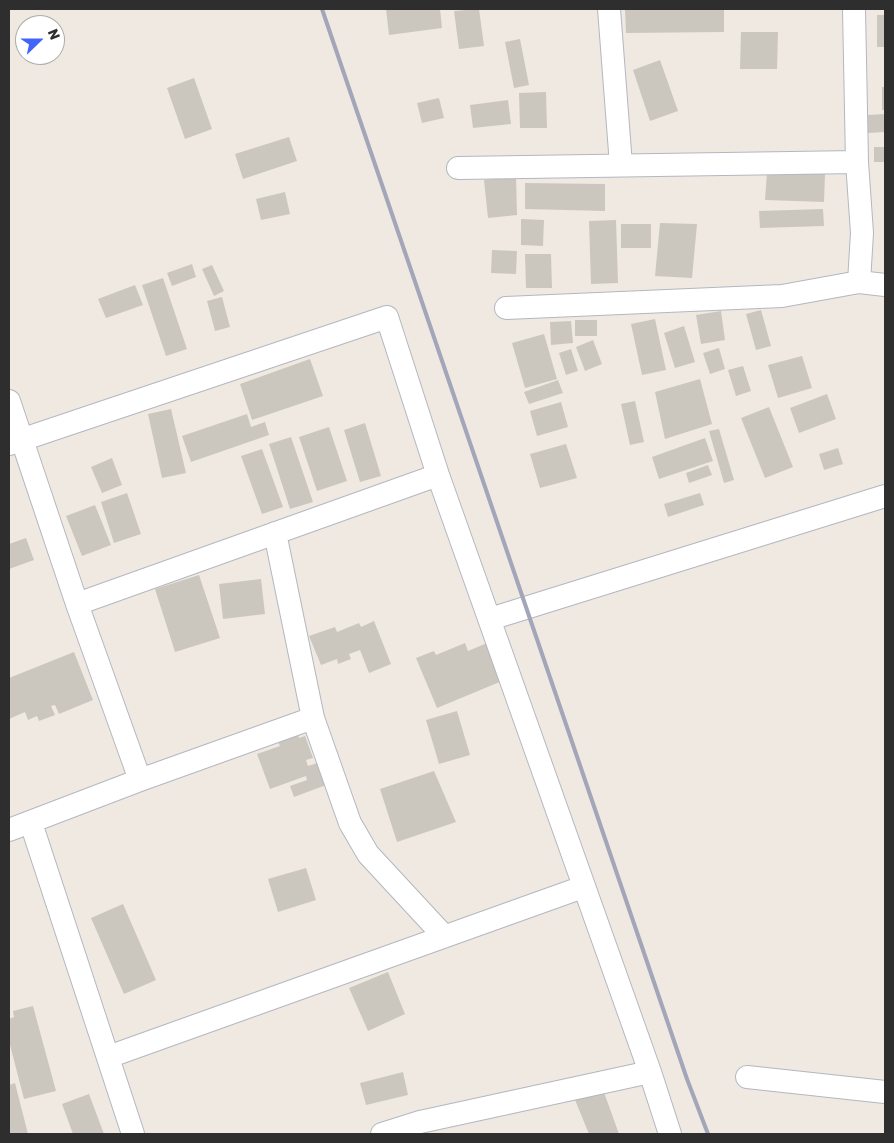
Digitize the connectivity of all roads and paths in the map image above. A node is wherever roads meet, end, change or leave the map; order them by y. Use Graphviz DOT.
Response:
graph roads {
  1 [pos="609,9"];
  2 [pos="854,9"];
  3 [pos="857,162"];
  4 [pos="621,165"];
  5 [pos="458,168"];
  6 [pos="859,282"];
  7 [pos="885,285"];
  8 [pos="506,308"];
  9 [pos="9,401"];
  10 [pos="16,442"];
  11 [pos="438,474"];
  12 [pos="885,496"];
  13 [pos="275,533"];
  14 [pos="77,604"];
  15 [pos="490,619"];
  16 [pos="313,718"];
  17 [pos="140,780"];
  18 [pos="31,824"];
  19 [pos="9,830"];
  20 [pos="583,887"];
  21 [pos="443,936"];
  22 [pos="108,1057"];
  23 [pos="650,1072"];
  24 [pos="747,1077"];
  25 [pos="885,1092"];
  26 [pos="133,1134"];
  27 [pos="382,1134"];
  28 [pos="670,1134"];
  1 -- 4 [label="street"];
  2 -- 3 [label="street"];
  3 -- 4 [label="street"];
  3 -- 6 [label="street"];
  4 -- 5 [label="street"];
  6 -- 7 [label="street"];
  6 -- 8 [label="street"];
  9 -- 10 [label="street"];
  10 -- 11 [label="street"];
  10 -- 14 [label="street"];
  11 -- 13 [label="street"];
  11 -- 15 [label="street"];
  12 -- 15 [label="street"];
  13 -- 14 [label="street"];
  13 -- 16 [label="street"];
  14 -- 17 [label="street"];
  15 -- 20 [label="street"];
  16 -- 17 [label="street"];
  16 -- 21 [label="street"];
  17 -- 18 [label="street"];
  18 -- 19 [label="street"];
  18 -- 22 [label="street"];
  20 -- 21 [label="street"];
  20 -- 23 [label="street"];
  21 -- 22 [label="street"];
  22 -- 26 [label="street"];
  23 -- 27 [label="street"];
  23 -- 28 [label="street"];
  24 -- 25 [label="street"];
}
